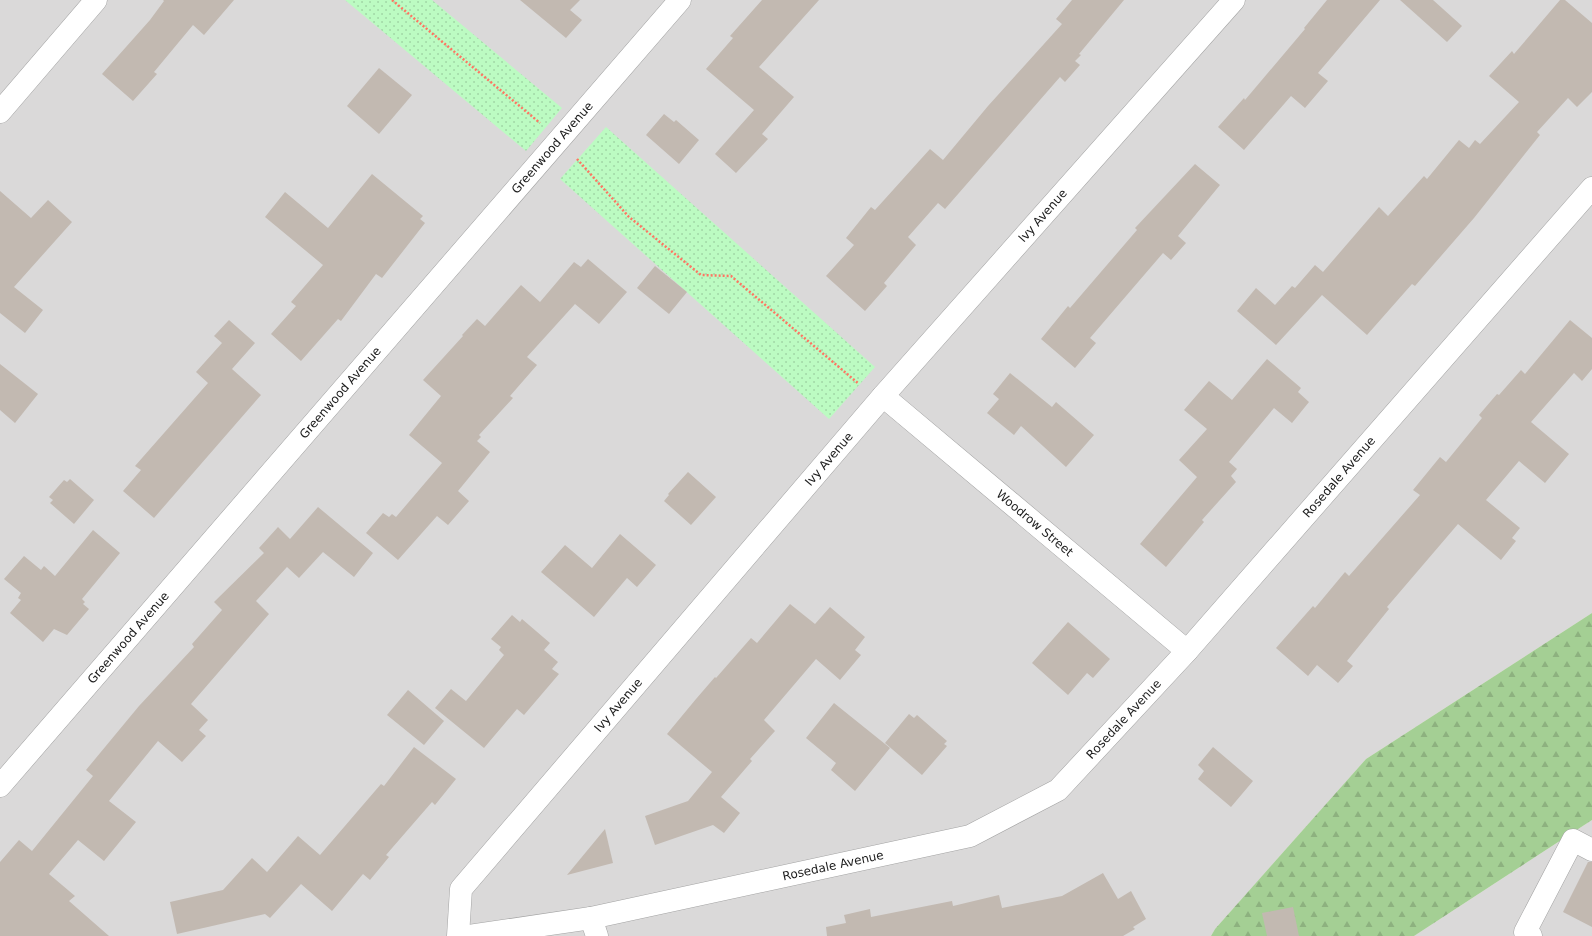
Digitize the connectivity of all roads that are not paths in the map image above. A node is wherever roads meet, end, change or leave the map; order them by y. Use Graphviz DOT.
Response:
graph roads {
  1 [pos="96,0"];
  2 [pos="680,0"];
  3 [pos="1234,0"];
  4 [pos="0,112"];
  5 [pos="1592,188"];
  6 [pos="883,396"];
  7 [pos="1187,650"];
  8 [pos="0,786"];
  9 [pos="1592,850"];
  10 [pos="594,927"];
  11 [pos="458,936"];
  12 [pos="469,936"];
  13 [pos="1531,936"];
  1 -- 4 [label="street"];
  2 -- 8 [label="street, Greenwood Avenue"];
  3 -- 6 [label="street, Ivy Avenue"];
  5 -- 7 [label="street, Rosedale Avenue"];
  6 -- 7 [label="street, Woodrow Street"];
  6 -- 11 [label="street, Ivy Avenue"];
  7 -- 10 [label="street, Rosedale Avenue"];
  9 -- 13 [label="street"];
  10 -- 12 [label="street, Rosedale Avenue"];
}
